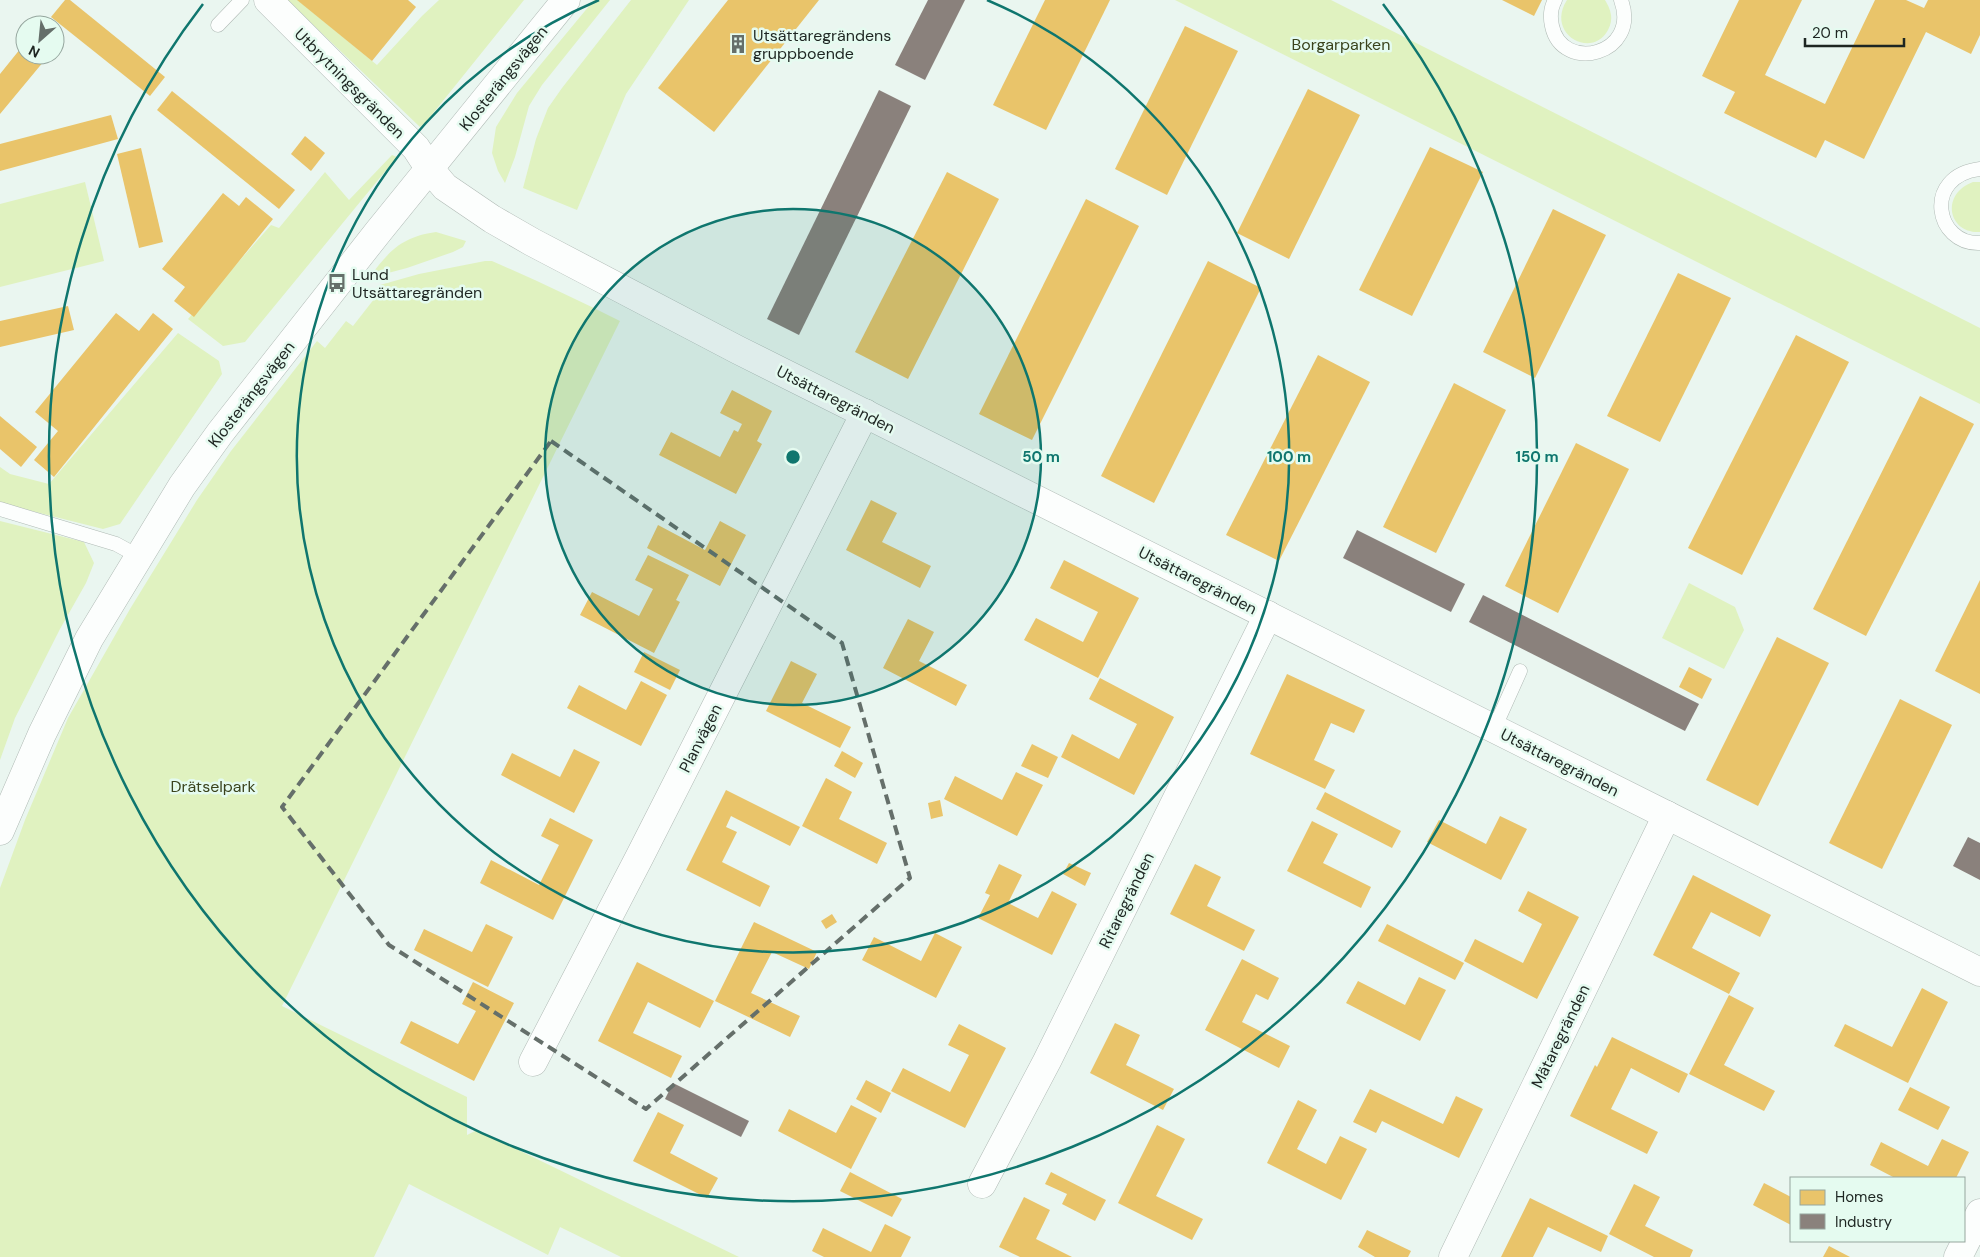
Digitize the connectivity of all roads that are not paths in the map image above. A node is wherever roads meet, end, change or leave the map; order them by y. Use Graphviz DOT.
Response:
graph roads {
  1 [pos="242,0"];
  2 [pos="268,0"];
  3 [pos="566,0"];
  4 [pos="1555,0"];
  5 [pos="1621,0"];
  6 [pos="218,25"];
  7 [pos="429,168"];
  8 [pos="1980,169"];
  9 [pos="1980,243"];
  10 [pos="865,413"];
  11 [pos="0,509"];
  12 [pos="138,556"];
  13 [pos="1268,615"];
  14 [pos="1520,671"];
  15 [pos="1494,729"];
  16 [pos="1667,815"];
  17 [pos="0,830"];
  18 [pos="1980,972"];
  19 [pos="532,1062"];
  20 [pos="982,1184"];
  21 [pos="1980,1214"];
  22 [pos="1453,1257"];
  23 [pos="1958,1257"];
  1 -- 6 [label="lane"];
  2 -- 7 [label="street, Utbrytningsgränden"];
  3 -- 7 [label="street, Klosterängsvägen"];
  4 -- 5 [label="lane"];
  7 -- 10 [label="street, Utsättaregränden"];
  7 -- 12 [label="street, Klosterängsvägen"];
  8 -- 9 [label="lane"];
  10 -- 13 [label="street, Utsättaregränden"];
  10 -- 19 [label="street, Planvägen"];
  11 -- 12 [label="lane"];
  12 -- 17 [label="street, Klosterängsvägen"];
  13 -- 15 [label="street, Utsättaregränden"];
  13 -- 20 [label="street, Ritaregränden"];
  14 -- 15 [label="lane"];
  15 -- 16 [label="street, Utsättaregränden"];
  16 -- 18 [label="street, Utsättaregränden"];
  16 -- 22 [label="street, Mätaregränden"];
  21 -- 23 [label="street"];
}
